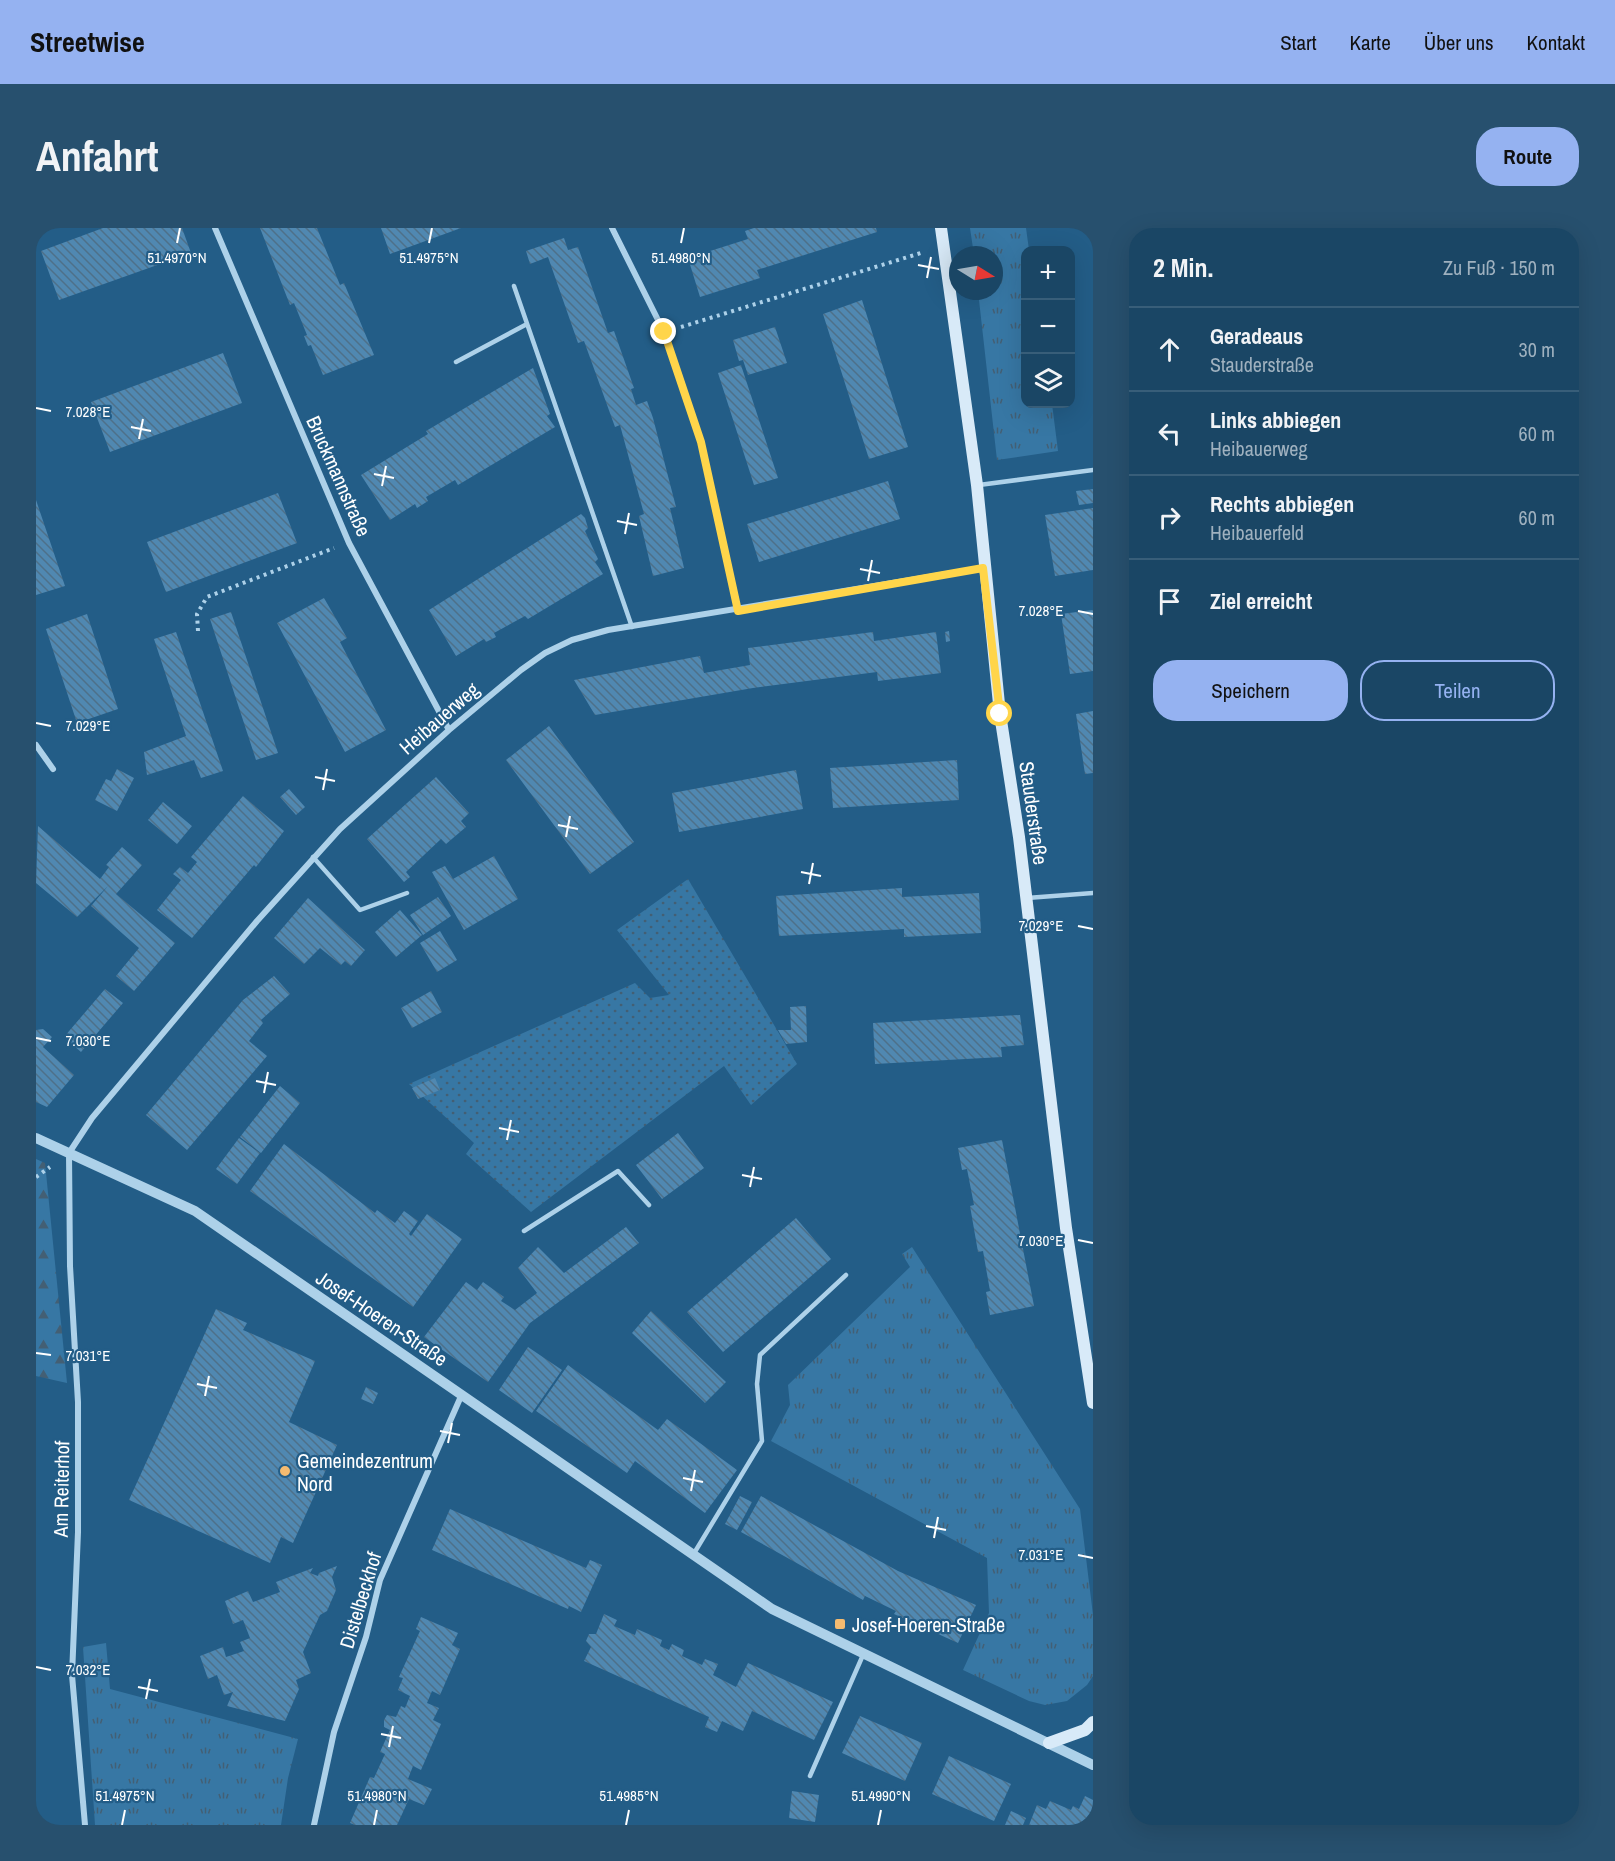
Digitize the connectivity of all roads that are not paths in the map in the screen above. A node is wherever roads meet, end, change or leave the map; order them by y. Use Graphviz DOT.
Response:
graph roads {
  1 [pos="215,228"];
  2 [pos="612,228"];
  3 [pos="941,228"];
  4 [pos="514,286"];
  5 [pos="527,324"];
  6 [pos="456,362"];
  7 [pos="1093,470"];
  8 [pos="977,485"];
  9 [pos="983,568"];
  10 [pos="738,611"];
  11 [pos="632,627"];
  12 [pos="449,730"];
  13 [pos="36,745"];
  14 [pos="53,770"];
  15 [pos="313,856"];
  16 [pos="407,893"];
  17 [pos="1093,893"];
  18 [pos="1026,898"];
  19 [pos="36,1138"];
  20 [pos="69,1153"];
  21 [pos="649,1205"];
  22 [pos="524,1231"];
  23 [pos="846,1275"];
  24 [pos="1088,1353"];
  25 [pos="462,1394"];
  26 [pos="1093,1403"];
  27 [pos="693,1555"];
  28 [pos="863,1654"];
  29 [pos="1093,1722"];
  30 [pos="1049,1743"];
  31 [pos="1093,1765"];
  32 [pos="810,1776"];
  33 [pos="85,1825"];
  34 [pos="314,1825"];
  1 -- 12 [label="street, Bruckmannstraße"];
  2 -- 10 [label="street"];
  3 -- 8 [label="main road, Stauderstraße"];
  4 -- 5 [label="lane"];
  5 -- 6 [label="lane"];
  5 -- 11 [label="lane"];
  7 -- 8 [label="lane"];
  8 -- 9 [label="main road, Stauderstraße"];
  9 -- 10 [label="street, Heibauerweg"];
  9 -- 18 [label="main road, Stauderstraße"];
  10 -- 11 [label="street, Heibauerweg"];
  11 -- 12 [label="street, Heibauerweg"];
  12 -- 15 [label="street, Heibauerweg"];
  13 -- 14 [label="street"];
  15 -- 16 [label="lane"];
  15 -- 20 [label="street, Heibauerweg"];
  17 -- 18 [label="lane"];
  18 -- 24 [label="main road, Stauderstraße"];
  19 -- 20 [label="street, Josef-Hoeren-Straße"];
  20 -- 25 [label="street, Josef-Hoeren-Straße"];
  20 -- 33 [label="street, Am Reiterhof"];
  21 -- 22 [label="lane"];
  23 -- 27 [label="lane"];
  24 -- 26 [label="main road, Stauderstraße"];
  25 -- 27 [label="street, Josef-Hoeren-Straße"];
  25 -- 34 [label="street, Distelbeckhof"];
  27 -- 28 [label="street, Josef-Hoeren-Straße"];
  28 -- 30 [label="street, Josef-Hoeren-Straße"];
  28 -- 32 [label="lane"];
  29 -- 30 [label="main road"];
  30 -- 31 [label="street, Josef-Hoeren-Straße"];
}
